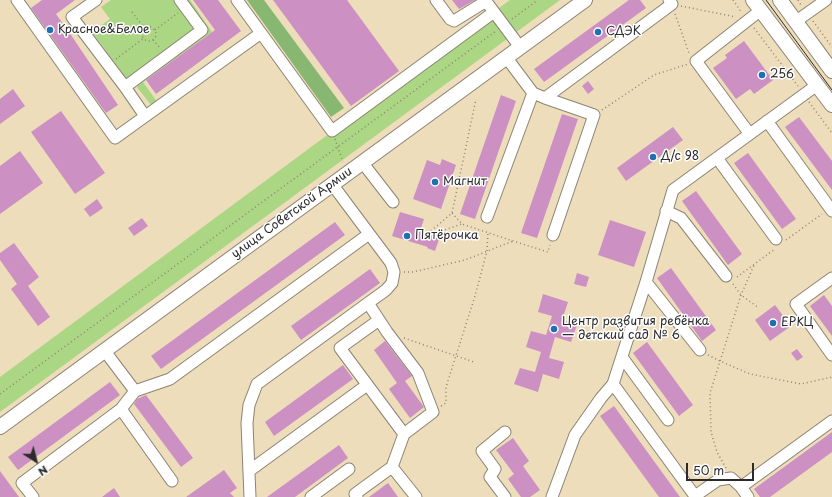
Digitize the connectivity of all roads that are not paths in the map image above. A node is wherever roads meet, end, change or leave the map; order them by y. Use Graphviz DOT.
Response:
graph roads {
  1 [pos="17,0"];
  2 [pos="96,0"];
  3 [pos="237,0"];
  4 [pos="436,0"];
  5 [pos="585,0"];
  6 [pos="780,0"];
  7 [pos="826,0"];
  8 [pos="671,2"];
  9 [pos="181,5"];
  10 [pos="757,5"];
  11 [pos="494,12"];
  12 [pos="796,22"];
  13 [pos="262,33"];
  14 [pos="520,47"];
  15 [pos="506,57"];
  16 [pos="832,72"];
  17 [pos="817,85"];
  18 [pos="125,87"];
  19 [pos="533,93"];
  20 [pos="545,98"];
  21 [pos="832,105"];
  22 [pos="145,116"];
  23 [pos="767,121"];
  24 [pos="749,133"];
  25 [pos="717,158"];
  26 [pos="362,162"];
  27 [pos="332,184"];
  28 [pos="393,202"];
  29 [pos="666,211"];
  30 [pos="832,211"];
  31 [pos="488,217"];
  32 [pos="369,234"];
  33 [pos="553,235"];
  34 [pos="776,239"];
  35 [pos="726,276"];
  36 [pos="832,278"];
  37 [pos="646,282"];
  38 [pos="368,303"];
  39 [pos="379,320"];
  40 [pos="104,350"];
  41 [pos="700,350"];
  42 [pos="832,354"];
  43 [pos="622,357"];
  44 [pos="613,384"];
  45 [pos="367,385"];
  46 [pos="135,391"];
  47 [pos="121,410"];
  48 [pos="668,420"];
  49 [pos="832,422"];
  50 [pos="0,426"];
  51 [pos="505,432"];
  52 [pos="404,434"];
  53 [pos="392,467"];
  54 [pos="349,469"];
  55 [pos="249,471"];
  56 [pos="172,481"];
  57 [pos="741,487"];
  58 [pos="33,497"];
  59 [pos="250,497"];
  60 [pos="311,497"];
  61 [pos="357,497"];
  62 [pos="416,497"];
  63 [pos="505,497"];
  64 [pos="552,497"];
  65 [pos="748,497"];
  1 -- 22 [label="lane"];
  2 -- 18 [label="lane"];
  3 -- 13 [label="lane"];
  4 -- 11 [label="lane"];
  5 -- 14 [label="main road, улица Советской Армии"];
  6 -- 12 [label="main road"];
  7 -- 12 [label="lane"];
  8 -- 20 [label="lane"];
  9 -- 18 [label="lane"];
  10 -- 17 [label="main road"];
  10 -- 24 [label="lane"];
  11 -- 13 [label="lane"];
  11 -- 14 [label="lane"];
  12 -- 16 [label="main road"];
  13 -- 22 [label="lane"];
  14 -- 15 [label="main road, улица Советской Армии"];
  15 -- 19 [label="lane"];
  15 -- 26 [label="main road, улица Советской Армии"];
  17 -- 21 [label="main road"];
  17 -- 23 [label="lane"];
  18 -- 22 [label="lane"];
  19 -- 20 [label="lane"];
  19 -- 31 [label="lane"];
  20 -- 33 [label="lane"];
  23 -- 24 [label="lane"];
  23 -- 30 [label="lane"];
  24 -- 25 [label="lane"];
  25 -- 29 [label="lane"];
  25 -- 34 [label="lane"];
  26 -- 27 [label="main road, улица Советской Армии"];
  26 -- 28 [label="lane"];
  27 -- 32 [label="lane"];
  27 -- 40 [label="main road, улица Советской Армии"];
  29 -- 35 [label="lane"];
  29 -- 37 [label="lane"];
  32 -- 38 [label="lane"];
  32 -- 46 [label="lane"];
  36 -- 42 [label="lane"];
  37 -- 41 [label="lane"];
  37 -- 43 [label="lane"];
  38 -- 39 [label="lane"];
  38 -- 55 [label="lane"];
  39 -- 45 [label="lane"];
  39 -- 52 [label="lane"];
  40 -- 46 [label="lane"];
  40 -- 50 [label="main road, улица Советской Армии"];
  43 -- 44 [label="lane"];
  43 -- 48 [label="lane"];
  44 -- 57 [label="lane"];
  44 -- 64 [label="lane"];
  45 -- 52 [label="lane"];
  45 -- 55 [label="lane"];
  46 -- 47 [label="lane"];
  47 -- 56 [label="lane"];
  47 -- 58 [label="lane"];
  49 -- 57 [label="lane"];
  51 -- 63 [label="lane"];
  52 -- 53 [label="lane"];
  53 -- 61 [label="lane"];
  53 -- 62 [label="lane"];
  54 -- 60 [label="lane"];
  55 -- 59 [label="lane"];
  57 -- 65 [label="lane"];
}
